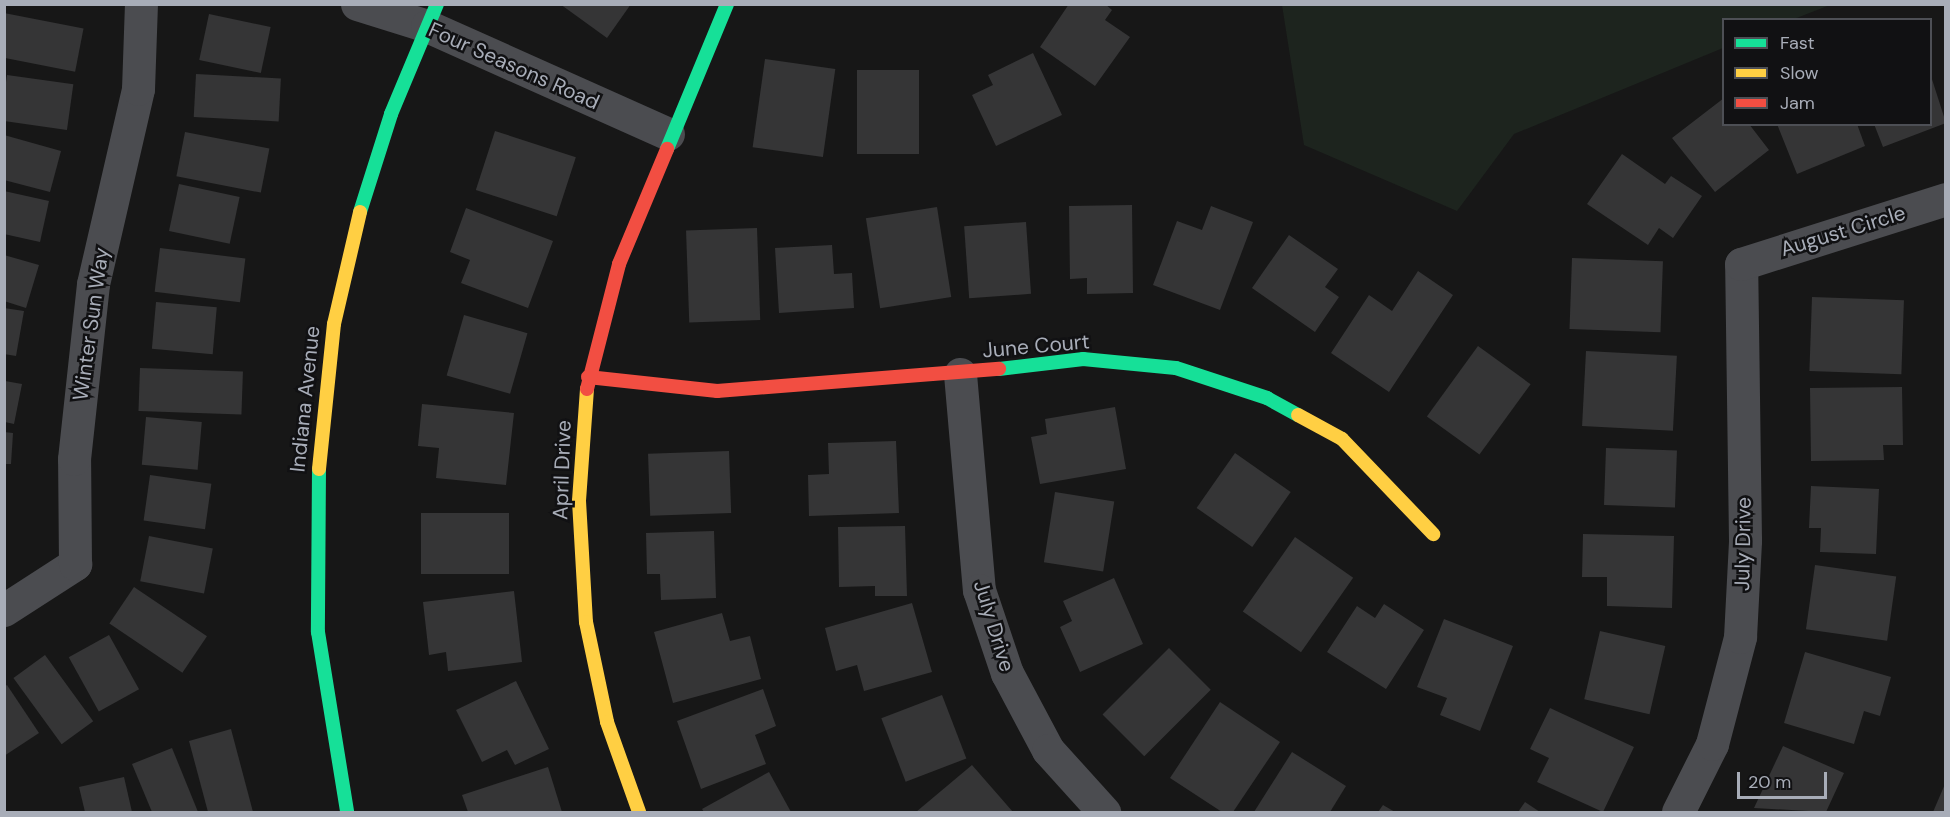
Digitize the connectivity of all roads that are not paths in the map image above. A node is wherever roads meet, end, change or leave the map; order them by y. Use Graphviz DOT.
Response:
graph roads {
  1 [pos="141,4"];
  2 [pos="357,4"];
  3 [pos="726,4"];
  4 [pos="432,15"];
  5 [pos="668,134"];
  6 [pos="1946,199"];
  7 [pos="1741,264"];
  8 [pos="960,374"];
  9 [pos="588,377"];
  10 [pos="1433,534"];
  11 [pos="4,610"];
  12 [pos="347,813"];
  13 [pos="639,813"];
  14 [pos="1104,813"];
  15 [pos="1678,813"];
  1 -- 11 [label="street, Winter Sun Way"];
  2 -- 4 [label="street, Four Seasons Road"];
  3 -- 5 [label="street, April Drive"];
  4 -- 5 [label="street, Four Seasons Road"];
  4 -- 12 [label="street, Indiana Avenue"];
  5 -- 9 [label="street, April Drive"];
  6 -- 7 [label="street, August Circle"];
  7 -- 15 [label="street, July Drive"];
  8 -- 9 [label="street, June Court"];
  8 -- 10 [label="street, June Court"];
  8 -- 14 [label="street, July Drive"];
  9 -- 13 [label="street, April Drive"];
}
